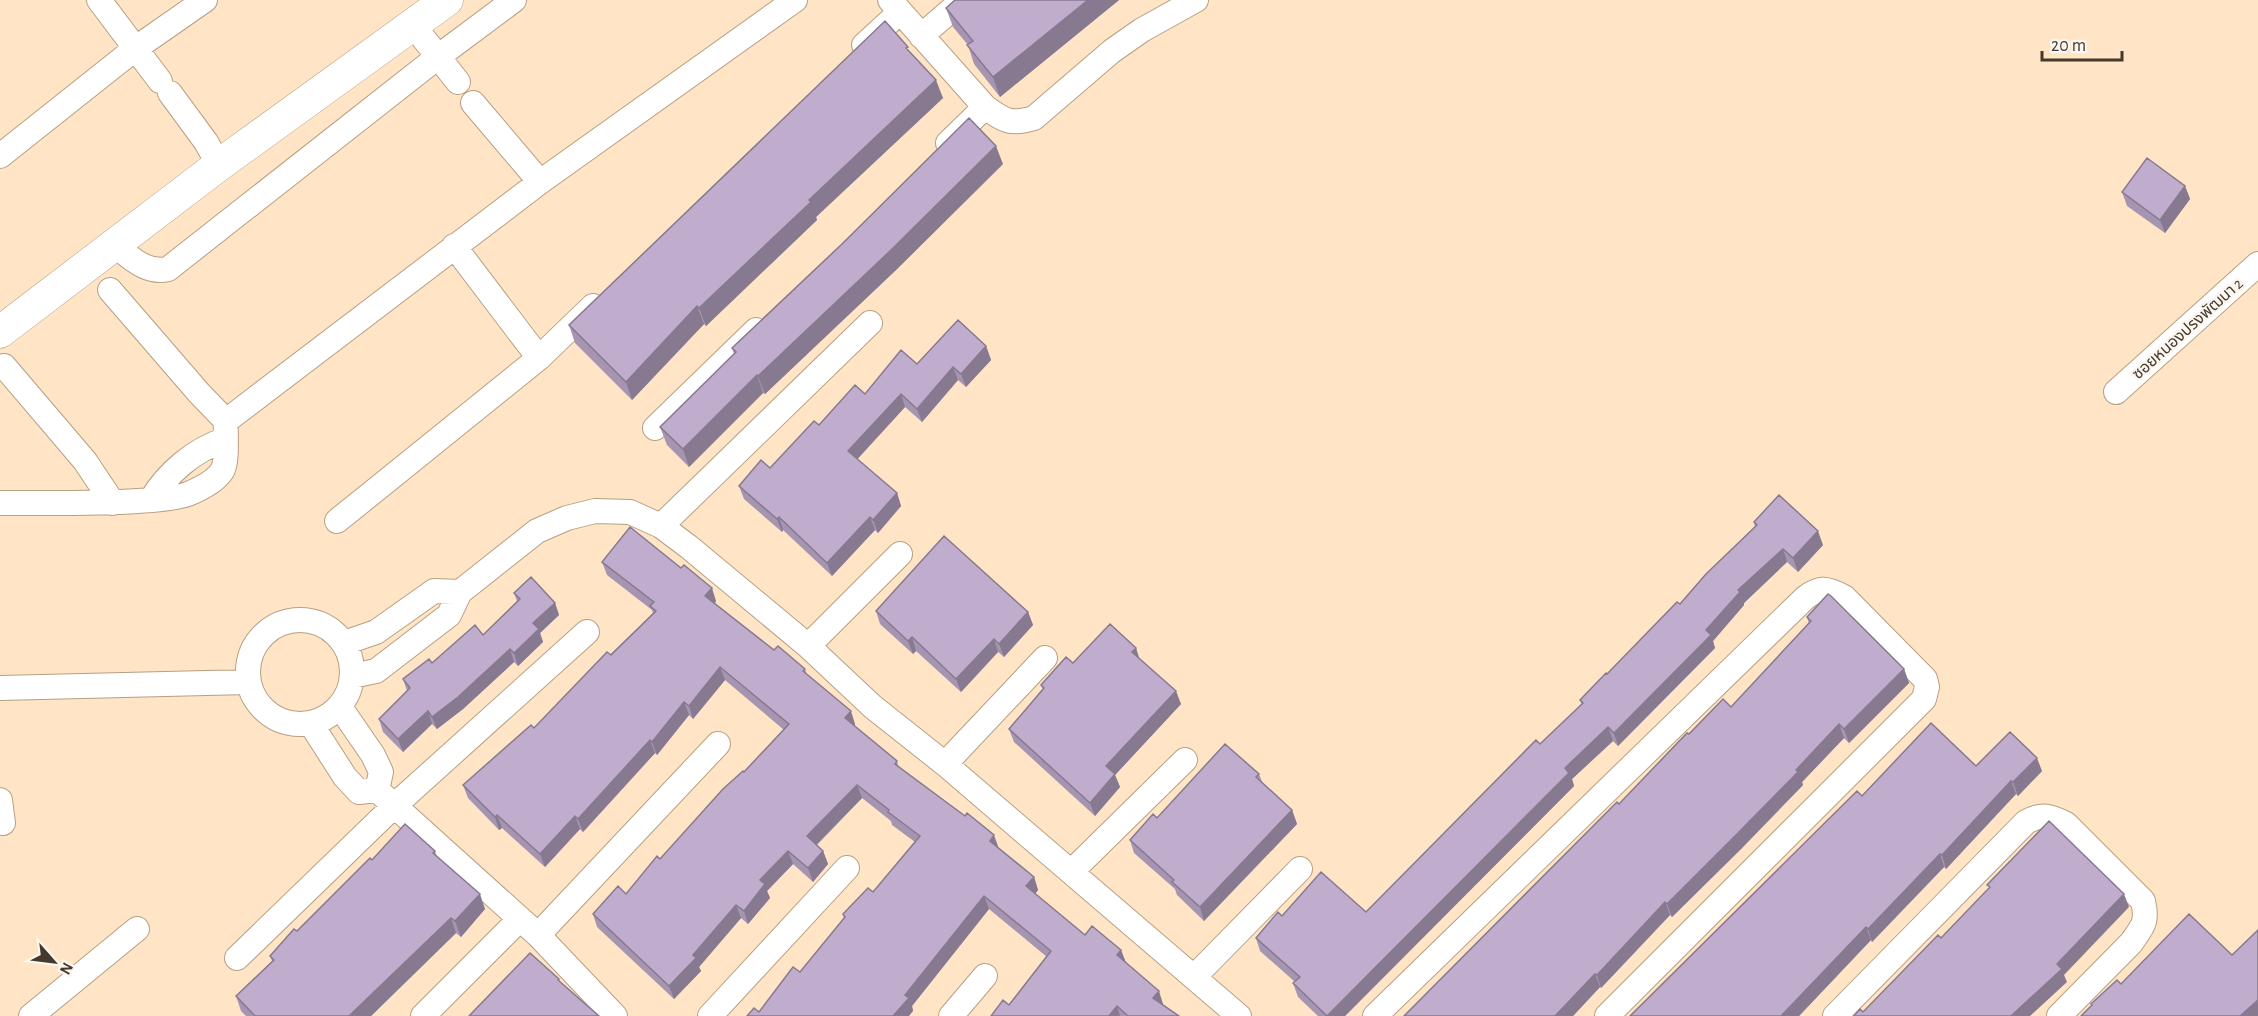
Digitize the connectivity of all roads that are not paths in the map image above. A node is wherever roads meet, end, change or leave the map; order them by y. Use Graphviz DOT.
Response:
graph roads {
  1 [pos="99,0"];
  2 [pos="205,0"];
  3 [pos="447,0"];
  4 [pos="514,0"];
  5 [pos="795,0"];
  6 [pos="963,0"];
  7 [pos="1196,0"];
  8 [pos="895,6"];
  9 [pos="413,25"];
  10 [pos="921,36"];
  11 [pos="136,48"];
  12 [pos="439,56"];
  13 [pos="848,61"];
  14 [pos="458,82"];
  15 [pos="474,103"];
  16 [pos="986,107"];
  17 [pos="212,154"];
  18 [pos="0,156"];
  19 [pos="935,156"];
  20 [pos="540,182"];
  21 [pos="113,244"];
  22 [pos="454,246"];
  23 [pos="2258,264"];
  24 [pos="110,290"];
  25 [pos="607,292"];
  26 [pos="774,313"];
  27 [pos="870,323"];
  28 [pos="0,332"];
  29 [pos="539,358"];
  30 [pos="4,366"];
  31 [pos="2116,392"];
  32 [pos="655,428"];
  33 [pos="225,431"];
  34 [pos="113,502"];
  35 [pos="0,503"];
  36 [pos="337,521"];
  37 [pos="661,526"];
  38 [pos="900,554"];
  39 [pos="460,592"];
  40 [pos="587,632"];
  41 [pos="344,643"];
  42 [pos="808,646"];
  43 [pos="1045,658"];
  44 [pos="352,676"];
  45 [pos="248,682"];
  46 [pos="0,688"];
  47 [pos="339,707"];
  48 [pos="311,724"];
  49 [pos="718,744"];
  50 [pos="1185,760"];
  51 [pos="945,764"];
  52 [pos="386,798"];
  53 [pos="847,868"];
  54 [pos="1300,869"];
  55 [pos="1071,872"];
  56 [pos="520,919"];
  57 [pos="137,929"];
  58 [pos="538,935"];
  59 [pos="237,958"];
  60 [pos="986,976"];
  61 [pos="1195,976"];
  62 [pos="31,1016"];
  63 [pos="423,1016"];
  64 [pos="615,1016"];
  65 [pos="710,1016"];
  66 [pos="951,1016"];
  67 [pos="1239,1016"];
  68 [pos="1375,1016"];
  69 [pos="1607,1016"];
  70 [pos="1835,1016"];
  71 [pos="2059,1016"];
  1 -- 11 [label="street"];
  2 -- 11 [label="street"];
  3 -- 9 [label="street"];
  4 -- 12 [label="street"];
  5 -- 20 [label="street"];
  6 -- 10 [label="street"];
  7 -- 16 [label="street"];
  8 -- 10 [label="street"];
  8 -- 13 [label="street"];
  9 -- 12 [label="street"];
  9 -- 17 [label="street"];
  10 -- 16 [label="street"];
  11 -- 17 [label="street"];
  11 -- 18 [label="street"];
  12 -- 14 [label="street"];
  12 -- 21 [label="street"];
  15 -- 20 [label="street"];
  16 -- 19 [label="street"];
  17 -- 21 [label="street"];
  20 -- 22 [label="street"];
  21 -- 28 [label="street"];
  22 -- 29 [label="street"];
  22 -- 33 [label="street"];
  23 -- 31 [label="street, ซอยหนองปรงพัฒนา 2"];
  24 -- 33 [label="street"];
  25 -- 29 [label="street"];
  26 -- 32 [label="street"];
  27 -- 37 [label="street"];
  29 -- 36 [label="street"];
  30 -- 34 [label="street"];
  33 -- 34 [label="street"];
  34 -- 35 [label="street"];
  37 -- 39 [label="street"];
  37 -- 42 [label="street"];
  38 -- 42 [label="street"];
  39 -- 41 [label="street"];
  39 -- 44 [label="street"];
  40 -- 52 [label="street"];
  41 -- 44 [label="street"];
  41 -- 45 [label="street"];
  42 -- 51 [label="street"];
  43 -- 51 [label="street"];
  44 -- 47 [label="street"];
  45 -- 46 [label="street"];
  45 -- 48 [label="street"];
  47 -- 48 [label="street"];
  47 -- 52 [label="street"];
  48 -- 52 [label="street"];
  49 -- 58 [label="street"];
  50 -- 55 [label="street"];
  51 -- 55 [label="street"];
  52 -- 56 [label="street"];
  52 -- 59 [label="street"];
  53 -- 65 [label="street"];
  54 -- 61 [label="street"];
  55 -- 61 [label="street"];
  56 -- 58 [label="street"];
  56 -- 63 [label="street"];
  57 -- 62 [label="street"];
  58 -- 64 [label="street"];
  60 -- 66 [label="street"];
  61 -- 67 [label="street"];
  68 -- 69 [label="street"];
  70 -- 71 [label="street"];
}
